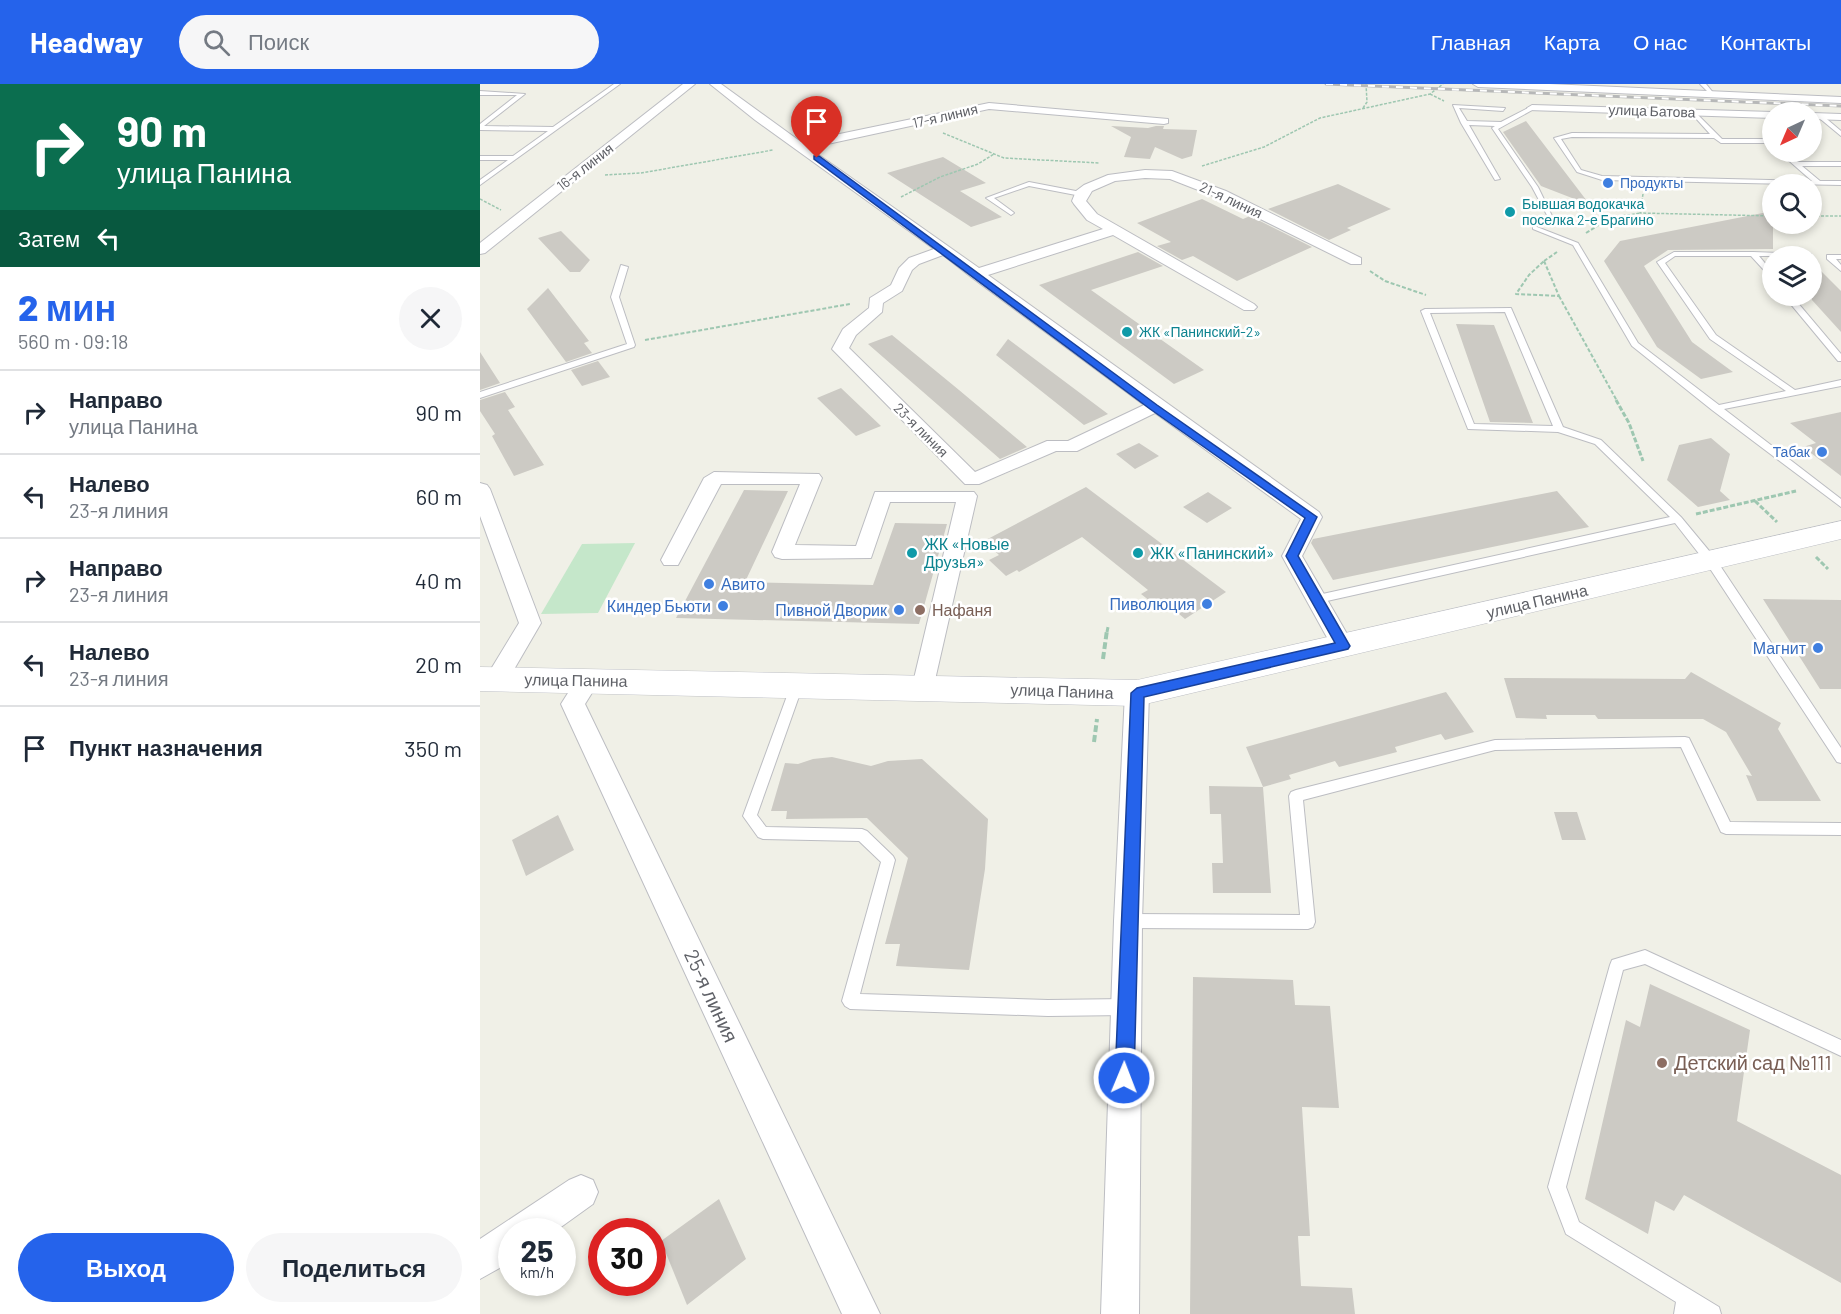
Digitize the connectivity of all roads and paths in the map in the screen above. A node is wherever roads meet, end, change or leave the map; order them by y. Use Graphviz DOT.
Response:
graph roads {
  1 [pos="617,84"];
  2 [pos="690,84"];
  3 [pos="714,84"];
  4 [pos="1366,84"];
  5 [pos="1443,84"];
  6 [pos="1478,84"];
  7 [pos="1703,84"];
  8 [pos="1516,85"];
  9 [pos="480,93"];
  10 [pos="1713,94"];
  11 [pos="1841,100"];
  12 [pos="1532,108"];
  13 [pos="1503,109"];
  14 [pos="1360,110"];
  15 [pos="1694,112"];
  16 [pos="1762,115"];
  17 [pos="1822,116"];
  18 [pos="1841,117"];
  19 [pos="1822,120"];
  20 [pos="1164,121"];
  21 [pos="1464,123"];
  22 [pos="1502,124"];
  23 [pos="480,128"];
  24 [pos="553,129"];
  25 [pos="941,133"];
  26 [pos="1841,134"];
  27 [pos="1715,136"];
  28 [pos="1762,141"];
  29 [pos="800,146"];
  30 [pos="994,154"];
  31 [pos="480,158"];
  32 [pos="514,158"];
  33 [pos="1102,163"];
  34 [pos="1795,164"];
  35 [pos="1841,164"];
  36 [pos="1193,165"];
  37 [pos="1204,165"];
  38 [pos="1808,174"];
  39 [pos="1172,175"];
  40 [pos="1497,179"];
  41 [pos="1628,179"];
  42 [pos="1762,181"];
  43 [pos="1822,182"];
  44 [pos="480,183"];
  45 [pos="564,183"];
  46 [pos="1841,183"];
  47 [pos="1081,194"];
  48 [pos="884,205"];
  49 [pos="1011,213"];
  50 [pos="1762,216"];
  51 [pos="1822,216"];
  52 [pos="1841,216"];
  53 [pos="1551,217"];
  54 [pos="1534,228"];
  55 [pos="1114,230"];
  56 [pos="480,250"];
  57 [pos="944,250"];
  58 [pos="1753,255"];
  59 [pos="1762,255"];
  60 [pos="1822,257"];
  61 [pos="1830,257"];
  62 [pos="1841,257"];
  63 [pos="1356,261"];
  64 [pos="1762,265"];
  65 [pos="624,267"];
  66 [pos="1841,269"];
  67 [pos="976,274"];
  68 [pos="1506,294"];
  69 [pos="1516,294"];
  70 [pos="1559,296"];
  71 [pos="1432,297"];
  72 [pos="875,301"];
  73 [pos="1796,306"];
  74 [pos="1250,307"];
  75 [pos="631,345"];
  76 [pos="1841,359"];
  77 [pos="1841,383"];
  78 [pos="1793,392"];
  79 [pos="480,395"];
  80 [pos="1154,407"];
  81 [pos="1715,408"];
  82 [pos="1559,429"];
  83 [pos="1646,467"];
  84 [pos="1818,486"];
  85 [pos="480,489"];
  86 [pos="1841,504"];
  87 [pos="1677,519"];
  88 [pos="1841,530"];
  89 [pos="671,560"];
  90 [pos="1711,561"];
  91 [pos="1318,599"];
  92 [pos="1108,627"];
  93 [pos="1343,646"];
  94 [pos="1103,658"];
  95 [pos="489,679"];
  96 [pos="588,680"];
  97 [pos="797,685"];
  98 [pos="924,687"];
  99 [pos="1137,693"];
  100 [pos="1097,716"];
  101 [pos="1094,742"];
  102 [pos="1841,758"];
  103 [pos="1841,829"];
  104 [pos="1128,921"];
  105 [pos="1126,1007"];
  106 [pos="1841,1048"];
  107 [pos="581,1192"];
  108 [pos="543,1218"];
  109 [pos="498,1249"];
  110 [pos="480,1261"];
  111 [pos="1684,1306"];
  112 [pos="861,1314"];
  113 [pos="1120,1314"];
  114 [pos="1712,1314"];
  1 -- 24 [label="lane"];
  2 -- 45 [label="street, 16-я линия"];
  3 -- 29 [label="street"];
  4 -- 14 [label="path"];
  5 -- 14 [label="path"];
  6 -- 8 [label="street, улица Батова"];
  7 -- 10 [label="lane"];
  8 -- 10 [label="street, улица Батова"];
  9 -- 23 [label="lane"];
  10 -- 11 [label="street, улица Батова"];
  12 -- 15 [label="street, улица Батова"];
  12 -- 22 [label="lane"];
  13 -- 21 [label="lane"];
  14 -- 37 [label="path"];
  15 -- 16 [label="street, улица Батова"];
  15 -- 27 [label="lane"];
  17 -- 18 [label="street"];
  19 -- 26 [label="lane"];
  20 -- 29 [label="street, 17-я линия"];
  21 -- 22 [label="lane"];
  21 -- 40 [label="lane"];
  22 -- 53 [label="lane"];
  23 -- 24 [label="lane"];
  24 -- 32 [label="lane"];
  25 -- 30 [label="path"];
  27 -- 28 [label="lane"];
  27 -- 41 [label="lane"];
  29 -- 45 [label="path"];
  29 -- 48 [label="street"];
  30 -- 33 [label="path"];
  30 -- 48 [label="path"];
  31 -- 32 [label="lane"];
  32 -- 44 [label="lane"];
  34 -- 35 [label="lane"];
  34 -- 38 [label="lane"];
  36 -- 37 [label="path"];
  37 -- 39 [label="path"];
  39 -- 47 [label="street, 21-я линия"];
  39 -- 63 [label="street, 21-я линия"];
  41 -- 42 [label="lane"];
  41 -- 50 [label="path"];
  43 -- 46 [label="lane"];
  45 -- 56 [label="street, 16-я линия"];
  47 -- 49 [label="lane"];
  47 -- 55 [label="street"];
  48 -- 57 [label="street"];
  51 -- 52 [label="path"];
  54 -- 81 [label="lane"];
  55 -- 67 [label="street"];
  55 -- 74 [label="street"];
  57 -- 67 [label="street"];
  57 -- 72 [label="street, 23-я линия"];
  58 -- 59 [label="lane"];
  58 -- 64 [label="lane"];
  58 -- 78 [label="lane"];
  60 -- 61 [label="lane"];
  61 -- 62 [label="lane"];
  61 -- 66 [label="lane"];
  63 -- 71 [label="path"];
  65 -- 75 [label="lane"];
  67 -- 80 [label="street"];
  68 -- 69 [label="path"];
  70 -- 83 [label="path"];
  72 -- 75 [label="path"];
  72 -- 80 [label="street, 23-я линия"];
  73 -- 76 [label="lane"];
  75 -- 79 [label="lane"];
  77 -- 78 [label="lane"];
  78 -- 81 [label="lane"];
  80 -- 91 [label="street"];
  81 -- 84 [label="lane"];
  82 -- 82 [label="lane"];
  82 -- 87 [label="lane"];
  84 -- 86 [label="lane"];
  84 -- 87 [label="path"];
  85 -- 95 [label="street"];
  87 -- 90 [label="lane"];
  87 -- 91 [label="lane"];
  88 -- 90 [label="street, улица Панина"];
  89 -- 98 [label="street"];
  90 -- 93 [label="street, улица Панина"];
  90 -- 102 [label="lane"];
  91 -- 93 [label="street"];
  92 -- 94 [label="path"];
  93 -- 99 [label="street, улица Панина"];
  95 -- 96 [label="street, улица Панина"];
  96 -- 97 [label="street, улица Панина"];
  96 -- 112 [label="street, 25-я линия"];
  97 -- 98 [label="street, улица Панина"];
  97 -- 105 [label="lane"];
  98 -- 99 [label="street, улица Панина"];
  99 -- 104 [label="street"];
  100 -- 101 [label="path"];
  103 -- 104 [label="lane"];
  104 -- 105 [label="street"];
  105 -- 113 [label="street"];
  106 -- 111 [label="lane"];
  107 -- 108 [label="street"];
  109 -- 110 [label="street"];
  111 -- 114 [label="lane"];
}
